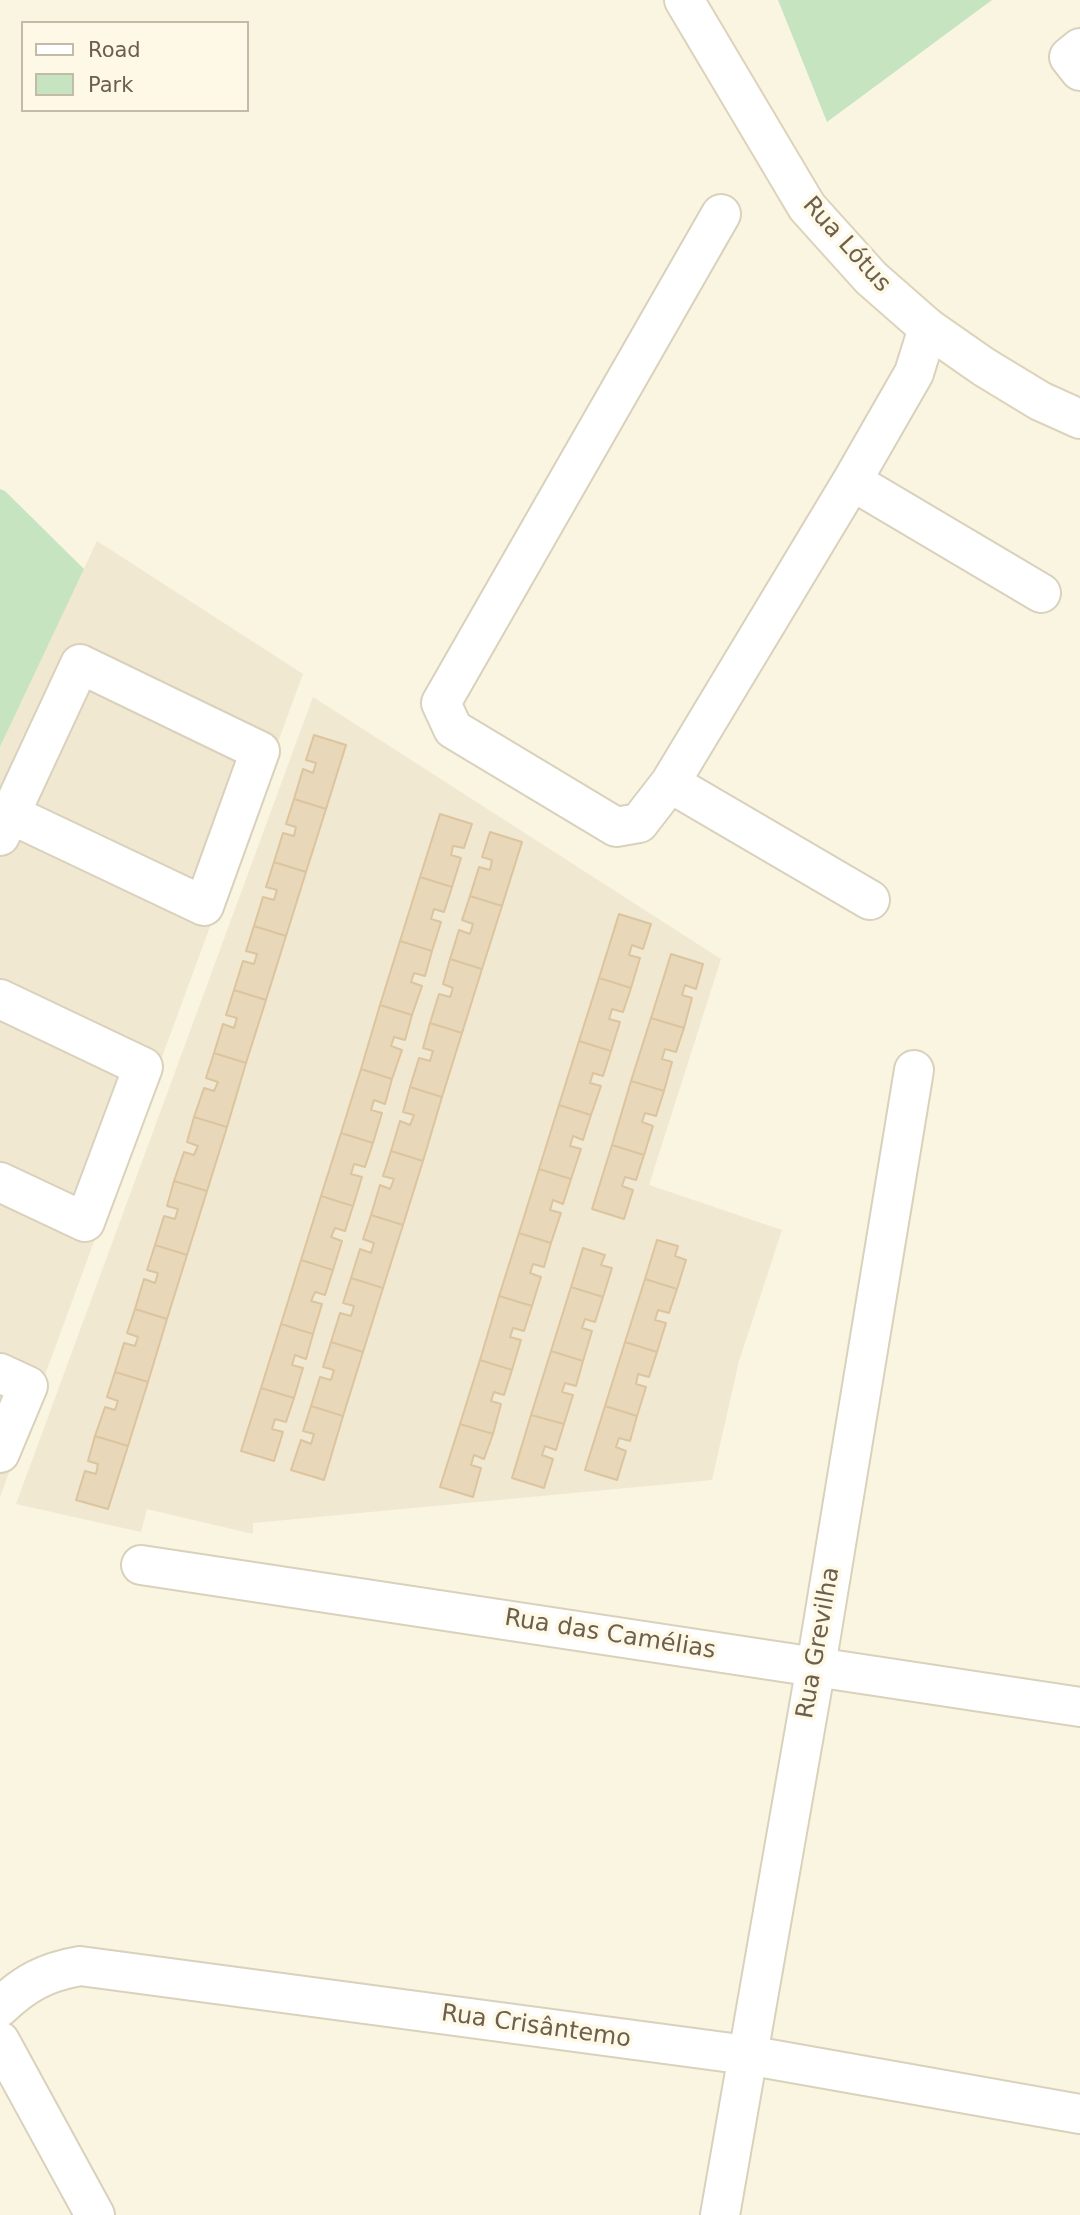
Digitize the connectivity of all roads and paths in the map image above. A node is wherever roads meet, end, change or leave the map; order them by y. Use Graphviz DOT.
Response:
graph roads {
  1 [pos="684,0"];
  2 [pos="1080,48"];
  3 [pos="1080,71"];
  4 [pos="721,214"];
  5 [pos="928,328"];
  6 [pos="1080,419"];
  7 [pos="852,481"];
  8 [pos="1041,593"];
  9 [pos="670,783"];
  10 [pos="5,825"];
  11 [pos="870,900"];
  12 [pos="0,999"];
  13 [pos="914,1069"];
  14 [pos="0,1182"];
  15 [pos="0,1373"];
  16 [pos="0,1452"];
  17 [pos="141,1565"];
  18 [pos="816,1666"];
  19 [pos="1080,1707"];
  20 [pos="0,2007"];
  21 [pos="0,2041"];
  22 [pos="747,2055"];
  23 [pos="1080,2114"];
  24 [pos="95,2215"];
  25 [pos="720,2215"];
  1 -- 5 [label="street, Rua Lótus"];
  2 -- 3 [label="street"];
  4 -- 9 [label="street"];
  5 -- 6 [label="street, Rua Lótus"];
  5 -- 7 [label="street"];
  7 -- 8 [label="street"];
  7 -- 9 [label="street"];
  9 -- 11 [label="street"];
  10 -- 10 [label="street"];
  12 -- 14 [label="street"];
  13 -- 18 [label="street, Rua Grevilha"];
  15 -- 16 [label="street"];
  17 -- 18 [label="street, Rua das Camélias"];
  18 -- 19 [label="street, Rua das Camélias"];
  18 -- 22 [label="street, Rua Grevilha"];
  20 -- 22 [label="street, Rua Crisântemo"];
  21 -- 24 [label="street"];
  22 -- 23 [label="street, Rua Crisântemo"];
  22 -- 25 [label="street, Rua Grevilha"];
}
